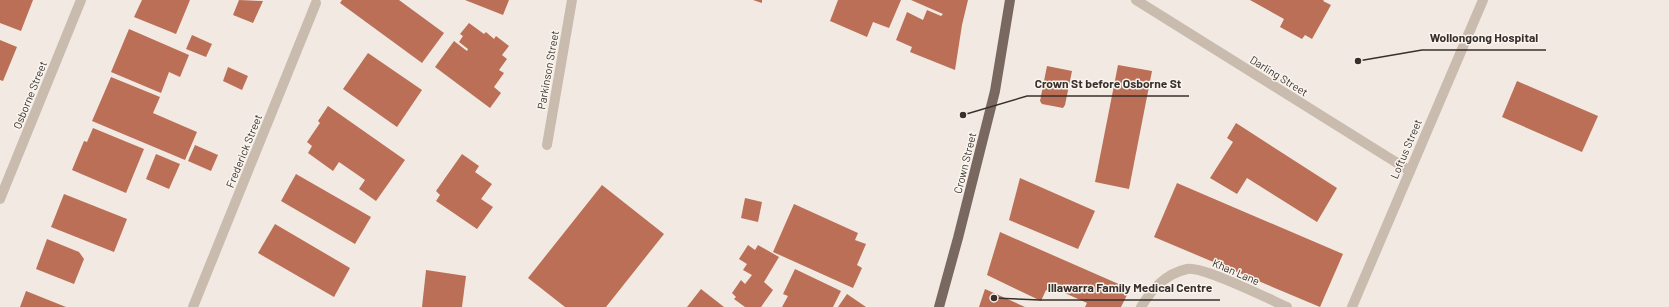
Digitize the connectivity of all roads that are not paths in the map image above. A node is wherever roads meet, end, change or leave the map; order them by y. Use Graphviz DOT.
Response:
graph roads {
  1 [pos="81,0"];
  2 [pos="572,0"];
  3 [pos="1010,0"];
  4 [pos="1136,0"];
  5 [pos="1483,0"];
  6 [pos="316,3"];
  7 [pos="547,145"];
  8 [pos="1410,171"];
  9 [pos="0,199"];
  10 [pos="193,307"];
  11 [pos="939,307"];
  12 [pos="1141,307"];
  13 [pos="1287,307"];
  14 [pos="1352,307"];
  1 -- 9 [label="street, Osborne Street"];
  2 -- 7 [label="street, Parkinson Street"];
  3 -- 11 [label="main road, Crown Street"];
  4 -- 8 [label="street, Darling Street"];
  5 -- 8 [label="street, Loftus Street"];
  6 -- 10 [label="street, Frederick Street"];
  8 -- 14 [label="street, Loftus Street"];
  12 -- 13 [label="street, Khan Lane"];
}
